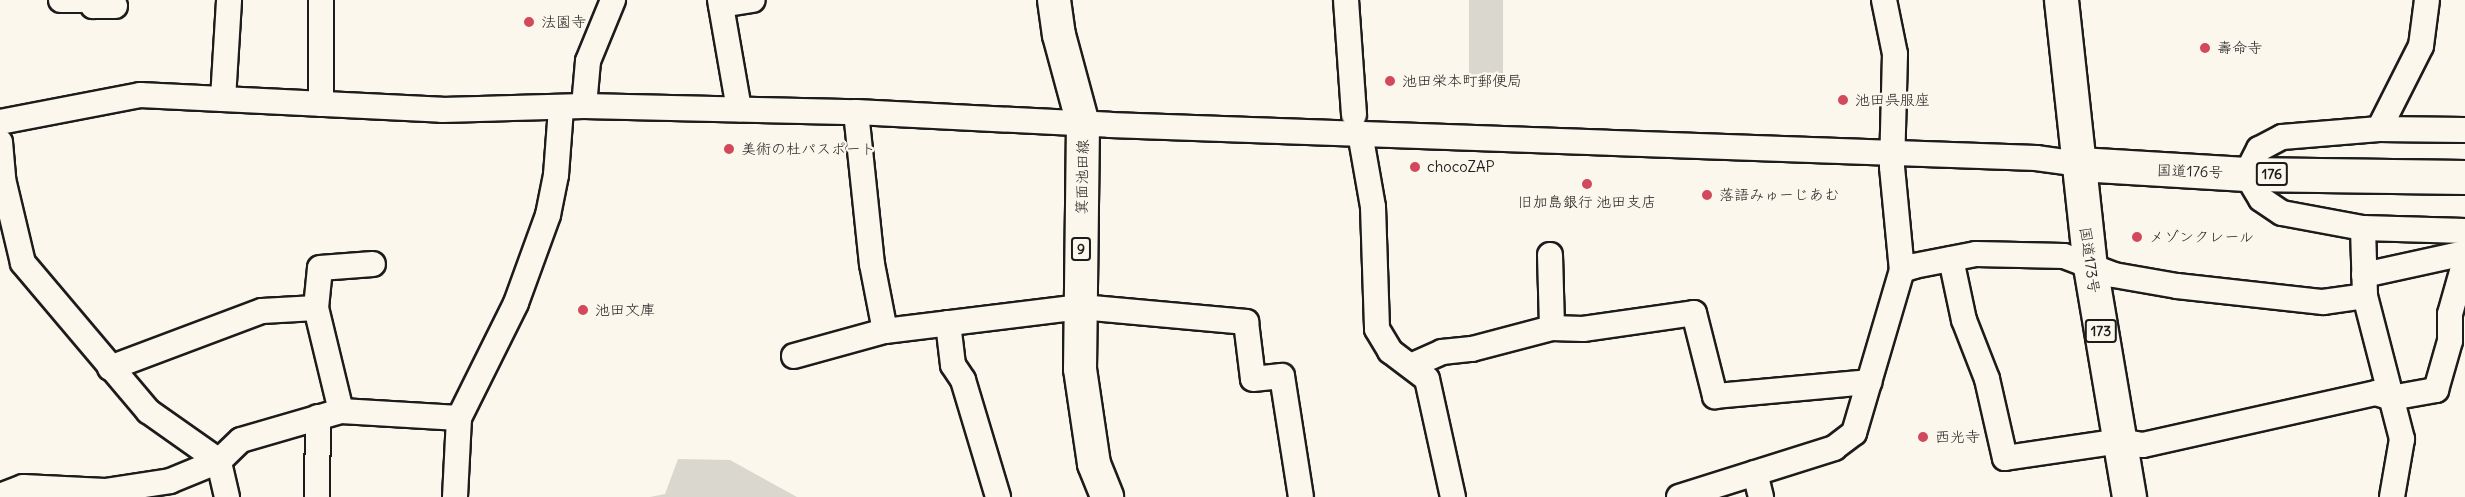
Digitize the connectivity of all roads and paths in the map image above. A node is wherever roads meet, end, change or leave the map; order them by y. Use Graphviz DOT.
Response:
graph roads {
  1 [pos="61,0"];
  2 [pos="229,0"];
  3 [pos="321,0"];
  4 [pos="613,0"];
  5 [pos="753,0"];
  6 [pos="1054,0"];
  7 [pos="1346,0"];
  8 [pos="1884,0"];
  9 [pos="2061,0"];
  10 [pos="2427,0"];
  11 [pos="720,2"];
  12 [pos="115,6"];
  13 [pos="223,99"];
  14 [pos="321,104"];
  15 [pos="572,107"];
  16 [pos="739,109"];
  17 [pos="856,111"];
  18 [pos="0,122"];
  19 [pos="1083,124"];
  20 [pos="1357,124"];
  21 [pos="2379,129"];
  22 [pos="2465,130"];
  23 [pos="0,142"];
  24 [pos="1892,152"];
  25 [pos="2079,164"];
  26 [pos="2246,174"];
  27 [pos="2465,177"];
  28 [pos="1,179"];
  29 [pos="2363,228"];
  30 [pos="2465,231"];
  31 [pos="2465,253"];
  32 [pos="1550,255"];
  33 [pos="1951,259"];
  34 [pos="2465,261"];
  35 [pos="373,264"];
  36 [pos="2090,266"];
  37 [pos="1902,270"];
  38 [pos="2365,285"];
  39 [pos="1081,307"];
  40 [pos="316,308"];
  41 [pos="948,323"];
  42 [pos="1552,328"];
  43 [pos="885,331"];
  44 [pos="794,356"];
  45 [pos="1413,365"];
  46 [pos="110,368"];
  47 [pos="1869,382"];
  48 [pos="2391,398"];
  49 [pos="341,411"];
  50 [pos="318,417"];
  51 [pos="459,418"];
  52 [pos="2120,441"];
  53 [pos="219,461"];
  54 [pos="1755,473"];
  55 [pos="0,496"];
  56 [pos="227,497"];
  57 [pos="316,497"];
  58 [pos="455,497"];
  59 [pos="998,497"];
  60 [pos="1107,497"];
  61 [pos="1301,497"];
  62 [pos="1453,497"];
  63 [pos="1679,497"];
  64 [pos="1761,497"];
  65 [pos="2129,497"];
  66 [pos="2392,497"];
  1 -- 12 [label="street"];
  2 -- 13 [label="street"];
  3 -- 14 [label="street"];
  4 -- 15 [label="street"];
  5 -- 11 [label="street"];
  6 -- 19 [label="main road, 箕面池田線 / 9"];
  7 -- 20 [label="street"];
  8 -- 24 [label="street"];
  9 -- 25 [label="highway"];
  10 -- 21 [label="street"];
  11 -- 16 [label="street"];
  13 -- 14 [label="street"];
  13 -- 18 [label="street"];
  14 -- 15 [label="street"];
  15 -- 16 [label="street"];
  15 -- 51 [label="street"];
  16 -- 17 [label="street"];
  17 -- 19 [label="street"];
  17 -- 43 [label="street"];
  19 -- 20 [label="street"];
  19 -- 39 [label="main road, 箕面池田線 / 9"];
  20 -- 24 [label="street"];
  20 -- 45 [label="street"];
  21 -- 22 [label="street"];
  21 -- 26 [label="street"];
  23 -- 28 [label="street"];
  24 -- 25 [label="street"];
  24 -- 37 [label="street"];
  25 -- 26 [label="highway, 国道176号 / 176"];
  25 -- 36 [label="highway, 国道173号 / 173"];
  26 -- 27 [label="highway, 国道176号 / 176"];
  26 -- 29 [label="street"];
  28 -- 46 [label="street"];
  29 -- 30 [label="street"];
  29 -- 38 [label="street"];
  31 -- 38 [label="street"];
  32 -- 42 [label="street"];
  33 -- 36 [label="street"];
  33 -- 37 [label="street"];
  33 -- 52 [label="street"];
  34 -- 48 [label="street"];
  35 -- 40 [label="street"];
  36 -- 38 [label="street"];
  36 -- 52 [label="highway, 国道173号 / 173"];
  37 -- 47 [label="street"];
  38 -- 48 [label="street"];
  39 -- 41 [label="street"];
  39 -- 60 [label="main road, 箕面池田線 / 9"];
  39 -- 61 [label="street"];
  40 -- 46 [label="street"];
  40 -- 49 [label="street"];
  41 -- 43 [label="street"];
  41 -- 59 [label="street"];
  42 -- 45 [label="street"];
  42 -- 47 [label="street"];
  43 -- 44 [label="street"];
  45 -- 62 [label="street"];
  46 -- 53 [label="street"];
  47 -- 54 [label="street"];
  48 -- 52 [label="street"];
  48 -- 66 [label="street"];
  49 -- 50 [label="street"];
  49 -- 51 [label="street"];
  50 -- 53 [label="street"];
  50 -- 57 [label="street"];
  51 -- 58 [label="street"];
  52 -- 65 [label="highway, 国道173号 / 173"];
  53 -- 55 [label="street"];
  53 -- 56 [label="street"];
  54 -- 63 [label="street"];
  54 -- 64 [label="street"];
}
